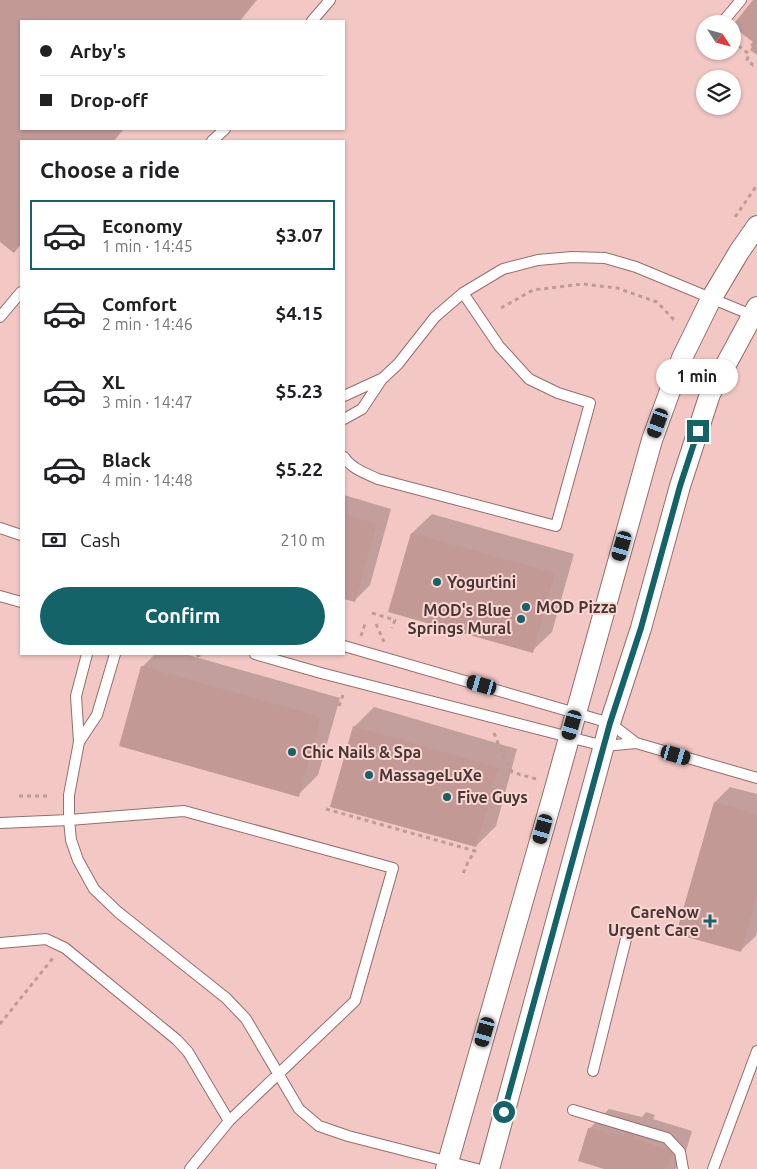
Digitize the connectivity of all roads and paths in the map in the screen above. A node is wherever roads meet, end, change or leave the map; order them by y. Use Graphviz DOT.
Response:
graph roads {
  1 [pos="330,0"];
  2 [pos="741,0"];
  3 [pos="728,15"];
  4 [pos="313,20"];
  5 [pos="741,48"];
  6 [pos="757,65"];
  7 [pos="224,130"];
  8 [pos="213,140"];
  9 [pos="757,226"];
  10 [pos="20,293"];
  11 [pos="463,293"];
  12 [pos="711,299"];
  13 [pos="501,308"];
  14 [pos="1,312"];
  15 [pos="755,314"];
  16 [pos="676,322"];
  17 [pos="382,379"];
  18 [pos="345,396"];
  19 [pos="345,418"];
  20 [pos="345,458"];
  21 [pos="0,528"];
  22 [pos="20,535"];
  23 [pos="0,596"];
  24 [pos="20,602"];
  25 [pos="372,613"];
  26 [pos="366,621"];
  27 [pos="376,624"];
  28 [pos="392,628"];
  29 [pos="360,642"];
  30 [pos="385,645"];
  31 [pos="345,646"];
  32 [pos="86,655"];
  33 [pos="115,655"];
  34 [pos="200,655"];
  35 [pos="258,655"];
  36 [pos="190,659"];
  37 [pos="344,690"];
  38 [pos="340,706"];
  39 [pos="576,712"];
  40 [pos="610,723"];
  41 [pos="490,726"];
  42 [pos="569,737"];
  43 [pos="79,742"];
  44 [pos="636,743"];
  45 [pos="604,746"];
  46 [pos="757,778"];
  47 [pos="536,779"];
  48 [pos="19,796"];
  49 [pos="48,796"];
  50 [pos="326,809"];
  51 [pos="69,820"];
  52 [pos="0,823"];
  53 [pos="462,876"];
  54 [pos="626,939"];
  55 [pos="0,943"];
  56 [pos="54,956"];
  57 [pos="0,1024"];
  58 [pos="757,1051"];
  59 [pos="593,1072"];
  60 [pos="278,1074"];
  61 [pos="572,1110"];
  62 [pos="229,1121"];
  63 [pos="447,1165"];
  64 [pos="190,1169"];
  65 [pos="477,1169"];
  66 [pos="489,1169"];
  67 [pos="683,1169"];
  68 [pos="714,1169"];
  1 -- 4 [label="lane"];
  2 -- 3 [label="lane"];
  5 -- 6 [label="path"];
  7 -- 8 [label="lane"];
  9 -- 12 [label="street"];
  10 -- 14 [label="lane"];
  11 -- 12 [label="lane"];
  11 -- 17 [label="lane"];
  11 -- 20 [label="lane"];
  12 -- 15 [label="lane"];
  12 -- 39 [label="street"];
  13 -- 16 [label="path"];
  15 -- 40 [label="street"];
  17 -- 18 [label="lane"];
  17 -- 19 [label="lane"];
  21 -- 22 [label="lane"];
  23 -- 24 [label="lane"];
  25 -- 28 [label="path"];
  26 -- 29 [label="path"];
  27 -- 30 [label="path"];
  31 -- 39 [label="lane"];
  32 -- 43 [label="lane"];
  33 -- 43 [label="lane"];
  34 -- 36 [label="path"];
  35 -- 42 [label="lane"];
  37 -- 38 [label="path"];
  39 -- 40 [label="lane"];
  39 -- 42 [label="street"];
  40 -- 44 [label="lane"];
  40 -- 45 [label="street"];
  41 -- 47 [label="path"];
  42 -- 45 [label="lane"];
  42 -- 63 [label="street"];
  43 -- 51 [label="lane"];
  44 -- 45 [label="lane"];
  44 -- 46 [label="lane"];
  45 -- 66 [label="street"];
  48 -- 49 [label="path"];
  50 -- 53 [label="path"];
  51 -- 52 [label="lane"];
  51 -- 60 [label="lane"];
  51 -- 60 [label="lane"];
  54 -- 59 [label="lane"];
  55 -- 62 [label="lane"];
  56 -- 57 [label="path"];
  58 -- 68 [label="lane"];
  60 -- 62 [label="lane"];
  60 -- 63 [label="lane"];
  61 -- 67 [label="lane"];
  62 -- 64 [label="lane"];
  63 -- 65 [label="lane"];
}
